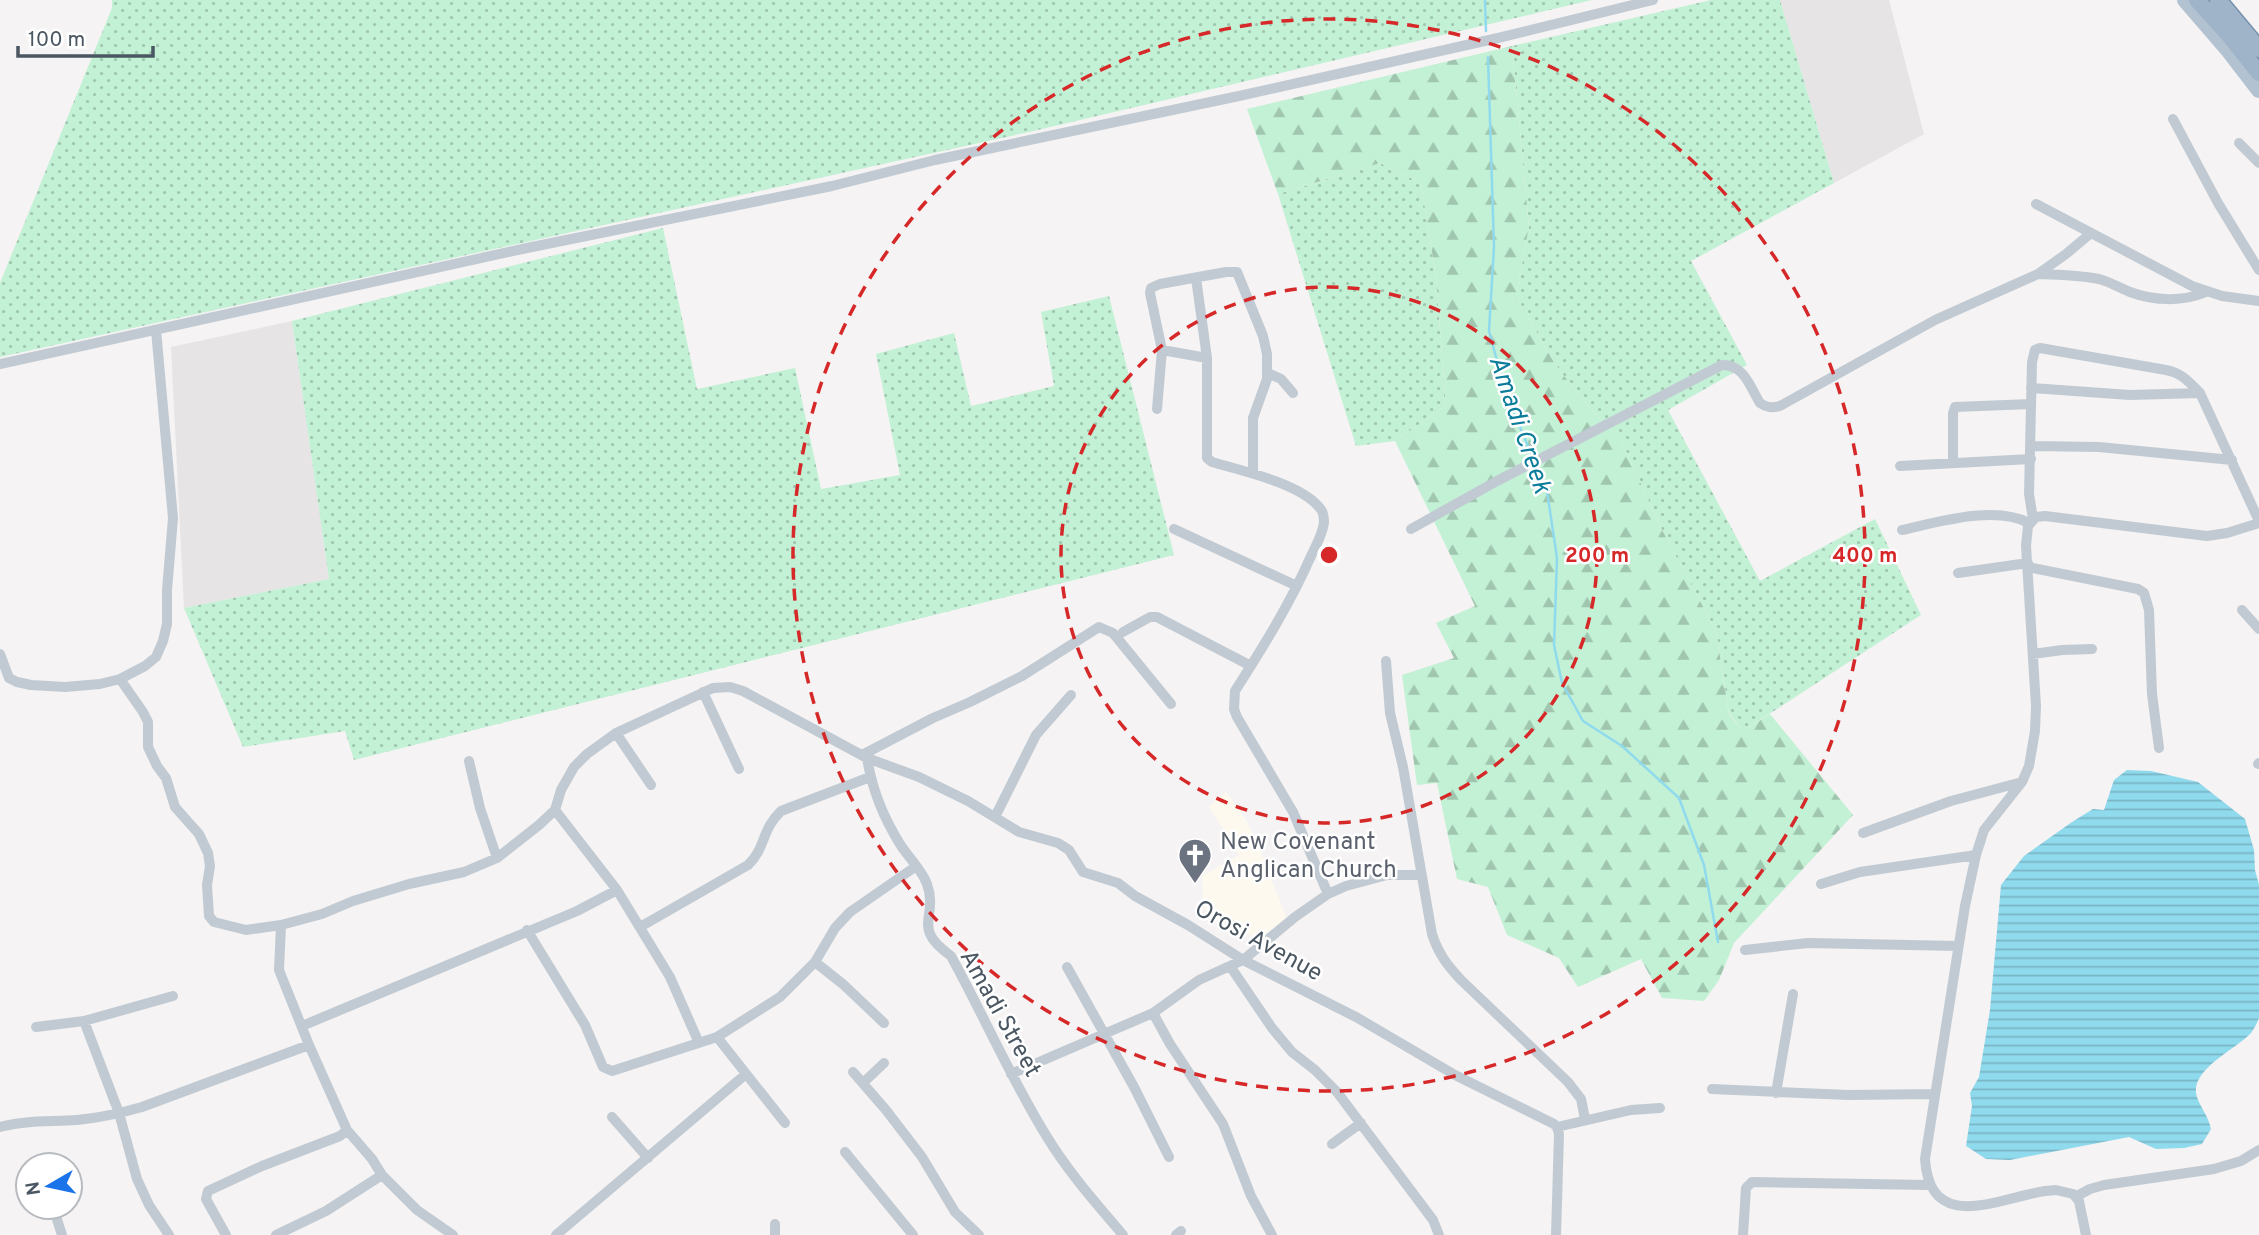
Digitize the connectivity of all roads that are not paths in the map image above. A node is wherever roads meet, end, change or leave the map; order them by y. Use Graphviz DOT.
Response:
graph roads {
  1 [pos="1653,0"];
  2 [pos="2185,0"];
  3 [pos="2197,0"];
  4 [pos="2218,0"];
  5 [pos="2227,0"];
  6 [pos="2254,45"];
  7 [pos="2259,73"];
  8 [pos="2259,90"];
  9 [pos="2173,118"];
  10 [pos="2239,143"];
  11 [pos="2259,163"];
  12 [pos="2036,204"];
  13 [pos="2091,233"];
  14 [pos="2259,270"];
  15 [pos="2038,274"];
  16 [pos="1196,278"];
  17 [pos="2206,292"];
  18 [pos="2259,301"];
  19 [pos="156,330"];
  20 [pos="1162,350"];
  21 [pos="1207,358"];
  22 [pos="0,364"];
  23 [pos="1268,373"];
  24 [pos="2031,388"];
  25 [pos="1293,393"];
  26 [pos="2200,393"];
  27 [pos="2031,404"];
  28 [pos="1157,410"];
  29 [pos="2031,446"];
  30 [pos="2031,459"];
  31 [pos="2232,460"];
  32 [pos="1953,463"];
  33 [pos="1900,466"];
  34 [pos="1253,473"];
  35 [pos="2031,521"];
  36 [pos="2259,522"];
  37 [pos="1174,529"];
  38 [pos="1411,529"];
  39 [pos="1902,530"];
  40 [pos="2028,565"];
  41 [pos="1958,573"];
  42 [pos="1297,586"];
  43 [pos="2242,610"];
  44 [pos="2259,629"];
  45 [pos="1123,632"];
  46 [pos="2092,649"];
  47 [pos="0,654"];
  48 [pos="2033,654"];
  49 [pos="1386,661"];
  50 [pos="1251,666"];
  51 [pos="120,679"];
  52 [pos="703,692"];
  53 [pos="1070,695"];
  54 [pos="1171,704"];
  55 [pos="616,733"];
  56 [pos="2159,748"];
  57 [pos="864,757"];
  58 [pos="469,761"];
  59 [pos="739,769"];
  60 [pos="870,777"];
  61 [pos="2022,782"];
  62 [pos="651,785"];
  63 [pos="555,810"];
  64 [pos="995,817"];
  65 [pos="1864,833"];
  66 [pos="1976,855"];
  67 [pos="498,858"];
  68 [pos="915,867"];
  69 [pos="1421,875"];
  70 [pos="1821,884"];
  71 [pos="617,890"];
  72 [pos="1328,894"];
  73 [pos="281,926"];
  74 [pos="639,927"];
  75 [pos="527,930"];
  76 [pos="1958,946"];
  77 [pos="1745,950"];
  78 [pos="1243,960"];
  79 [pos="815,962"];
  80 [pos="1230,965"];
  81 [pos="1067,967"];
  82 [pos="1793,994"];
  83 [pos="173,996"];
  84 [pos="1153,1013"];
  85 [pos="84,1021"];
  86 [pos="884,1023"];
  87 [pos="302,1026"];
  88 [pos="36,1027"];
  89 [pos="1104,1034"];
  90 [pos="717,1037"];
  91 [pos="699,1043"];
  92 [pos="309,1045"];
  93 [pos="884,1063"];
  94 [pos="853,1072"];
  95 [pos="746,1074"];
  96 [pos="1011,1074"];
  97 [pos="863,1083"];
  98 [pos="1712,1089"];
  99 [pos="1776,1093"];
  100 [pos="1936,1094"];
  101 [pos="1660,1108"];
  102 [pos="119,1114"];
  103 [pos="612,1117"];
  104 [pos="1585,1119"];
  105 [pos="785,1123"];
  106 [pos="1361,1123"];
  107 [pos="0,1127"];
  108 [pos="1557,1127"];
  109 [pos="347,1130"];
  110 [pos="1332,1144"];
  111 [pos="2259,1150"];
  112 [pos="845,1152"];
  113 [pos="1168,1157"];
  114 [pos="648,1158"];
  115 [pos="382,1175"];
  116 [pos="1929,1185"];
  117 [pos="2077,1196"];
  118 [pos="169,1235"];
  119 [pos="226,1235"];
  120 [pos="276,1235"];
  121 [pos="453,1235"];
  122 [pos="556,1235"];
  123 [pos="914,1235"];
  124 [pos="979,1235"];
  125 [pos="1123,1235"];
  126 [pos="1272,1235"];
  127 [pos="1439,1235"];
  128 [pos="1556,1235"];
  129 [pos="1743,1235"];
  130 [pos="2086,1235"];
  1 -- 19 [label="street"];
  2 -- 8 [label="main road"];
  3 -- 6 [label="highway"];
  4 -- 6 [label="highway"];
  5 -- 6 [label="main road"];
  6 -- 7 [label="highway"];
  9 -- 14 [label="street"];
  10 -- 11 [label="street"];
  12 -- 13 [label="street"];
  13 -- 15 [label="street"];
  13 -- 17 [label="street"];
  15 -- 17 [label="street"];
  15 -- 38 [label="street"];
  16 -- 20 [label="street"];
  16 -- 21 [label="street"];
  16 -- 23 [label="street"];
  17 -- 18 [label="street"];
  19 -- 22 [label="street"];
  19 -- 51 [label="street"];
  20 -- 21 [label="street"];
  20 -- 28 [label="street"];
  21 -- 34 [label="street"];
  23 -- 25 [label="street"];
  23 -- 34 [label="street"];
  24 -- 26 [label="street"];
  24 -- 26 [label="street"];
  24 -- 27 [label="street"];
  26 -- 31 [label="street"];
  27 -- 29 [label="street"];
  27 -- 32 [label="street"];
  29 -- 30 [label="street"];
  29 -- 31 [label="street"];
  30 -- 32 [label="street"];
  30 -- 35 [label="street"];
  31 -- 36 [label="street"];
  32 -- 33 [label="street"];
  34 -- 42 [label="street"];
  35 -- 36 [label="street"];
  35 -- 39 [label="street"];
  35 -- 40 [label="street"];
  37 -- 42 [label="street"];
  40 -- 41 [label="street"];
  40 -- 48 [label="street"];
  40 -- 56 [label="street"];
  42 -- 50 [label="street"];
  43 -- 44 [label="street"];
  45 -- 50 [label="street"];
  46 -- 48 [label="street"];
  47 -- 51 [label="street"];
  48 -- 61 [label="street"];
  49 -- 69 [label="street"];
  50 -- 72 [label="street"];
  51 -- 73 [label="street"];
  52 -- 55 [label="street"];
  52 -- 57 [label="street, Orosi Avenue"];
  52 -- 59 [label="street"];
  53 -- 64 [label="street"];
  54 -- 57 [label="street"];
  55 -- 62 [label="street"];
  55 -- 63 [label="street"];
  57 -- 60 [label="street, Amadi Street"];
  57 -- 64 [label="street, Orosi Avenue"];
  58 -- 67 [label="street"];
  60 -- 68 [label="street, Amadi Street"];
  60 -- 74 [label="street"];
  61 -- 65 [label="street"];
  61 -- 66 [label="street"];
  63 -- 67 [label="street"];
  63 -- 71 [label="street"];
  64 -- 78 [label="street, Orosi Avenue"];
  66 -- 70 [label="street"];
  66 -- 76 [label="street"];
  67 -- 73 [label="street"];
  68 -- 79 [label="street"];
  68 -- 96 [label="street, Amadi Street"];
  69 -- 72 [label="street"];
  69 -- 104 [label="street"];
  71 -- 74 [label="street"];
  71 -- 75 [label="street"];
  72 -- 78 [label="street"];
  73 -- 87 [label="street"];
  74 -- 91 [label="street"];
  75 -- 87 [label="street"];
  75 -- 91 [label="street"];
  76 -- 77 [label="street"];
  76 -- 100 [label="street"];
  78 -- 80 [label="street"];
  78 -- 108 [label="street, Orosi Avenue"];
  79 -- 86 [label="street"];
  79 -- 90 [label="street"];
  80 -- 84 [label="street"];
  80 -- 106 [label="street"];
  81 -- 89 [label="street"];
  82 -- 99 [label="street"];
  83 -- 85 [label="street"];
  84 -- 89 [label="street"];
  84 -- 126 [label="street"];
  85 -- 88 [label="street"];
  85 -- 102 [label="street"];
  87 -- 92 [label="street"];
  89 -- 96 [label="street"];
  89 -- 113 [label="street"];
  90 -- 91 [label="street"];
  90 -- 95 [label="street"];
  92 -- 102 [label="street"];
  92 -- 109 [label="street"];
  93 -- 97 [label="street"];
  94 -- 97 [label="street"];
  95 -- 105 [label="street"];
  95 -- 114 [label="street"];
  96 -- 125 [label="street, Amadi Street"];
  97 -- 124 [label="street"];
  98 -- 99 [label="street"];
  99 -- 100 [label="street"];
  100 -- 116 [label="street"];
  101 -- 104 [label="street"];
  102 -- 107 [label="street"];
  102 -- 118 [label="street"];
  103 -- 114 [label="street"];
  104 -- 108 [label="street"];
  106 -- 110 [label="street"];
  106 -- 127 [label="street"];
  108 -- 128 [label="street"];
  109 -- 115 [label="street"];
  109 -- 119 [label="street"];
  111 -- 117 [label="street"];
  112 -- 123 [label="street"];
  114 -- 122 [label="street"];
  115 -- 120 [label="street"];
  115 -- 121 [label="street"];
  116 -- 117 [label="street"];
  116 -- 129 [label="street"];
  117 -- 130 [label="street"];
}
